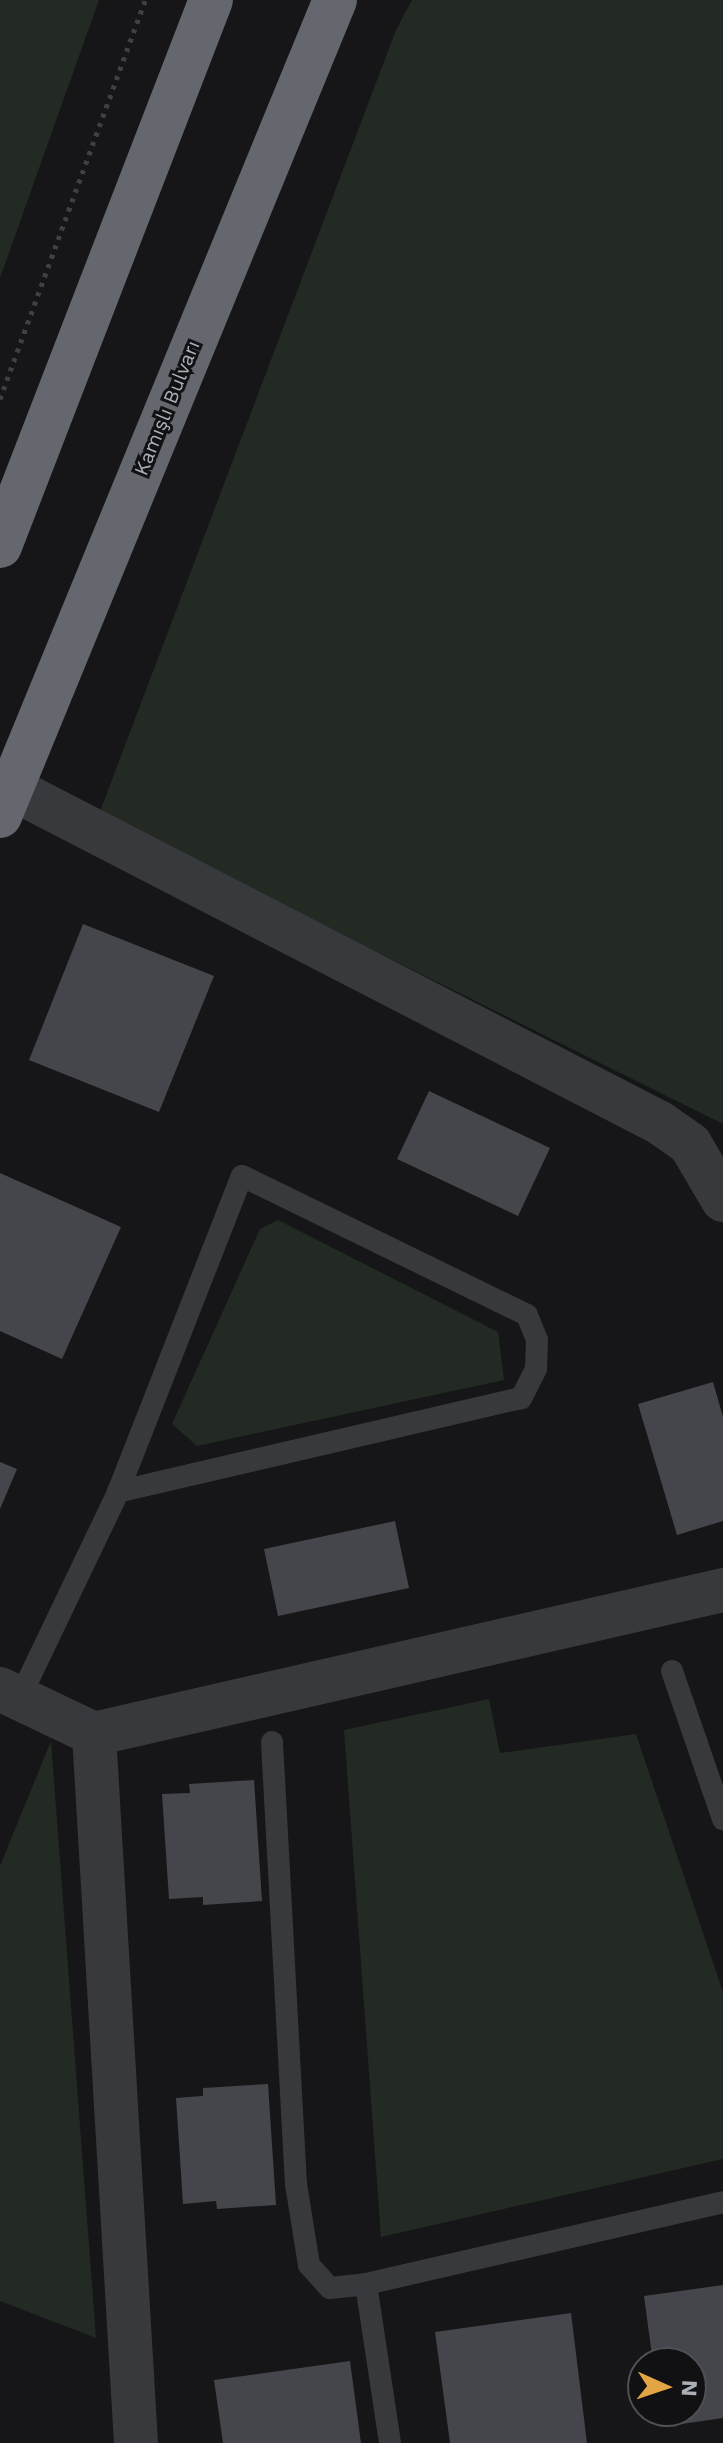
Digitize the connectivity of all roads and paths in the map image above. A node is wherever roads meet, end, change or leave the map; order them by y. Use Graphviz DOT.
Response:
graph roads {
  1 [pos="145,0"];
  2 [pos="211,0"];
  3 [pos="335,0"];
  4 [pos="0,399"];
  5 [pos="0,546"];
  6 [pos="6,802"];
  7 [pos="723,1200"];
  8 [pos="118,1492"];
  9 [pos="723,1590"];
  10 [pos="672,1671"];
  11 [pos="10,1693"];
  12 [pos="94,1734"];
  13 [pos="272,1742"];
  14 [pos="723,1819"];
  15 [pos="723,2202"];
  16 [pos="366,2284"];
  17 [pos="136,2443"];
  18 [pos="390,2443"];
  1 -- 4 [label="path"];
  2 -- 5 [label="highway"];
  3 -- 6 [label="highway, Kamışlı Bulvarı"];
  6 -- 7 [label="street"];
  8 -- 8 [label="lane"];
  8 -- 11 [label="lane"];
  9 -- 12 [label="street"];
  10 -- 14 [label="lane"];
  11 -- 12 [label="street"];
  12 -- 17 [label="street"];
  13 -- 16 [label="lane"];
  15 -- 16 [label="lane"];
  16 -- 18 [label="lane"];
}
